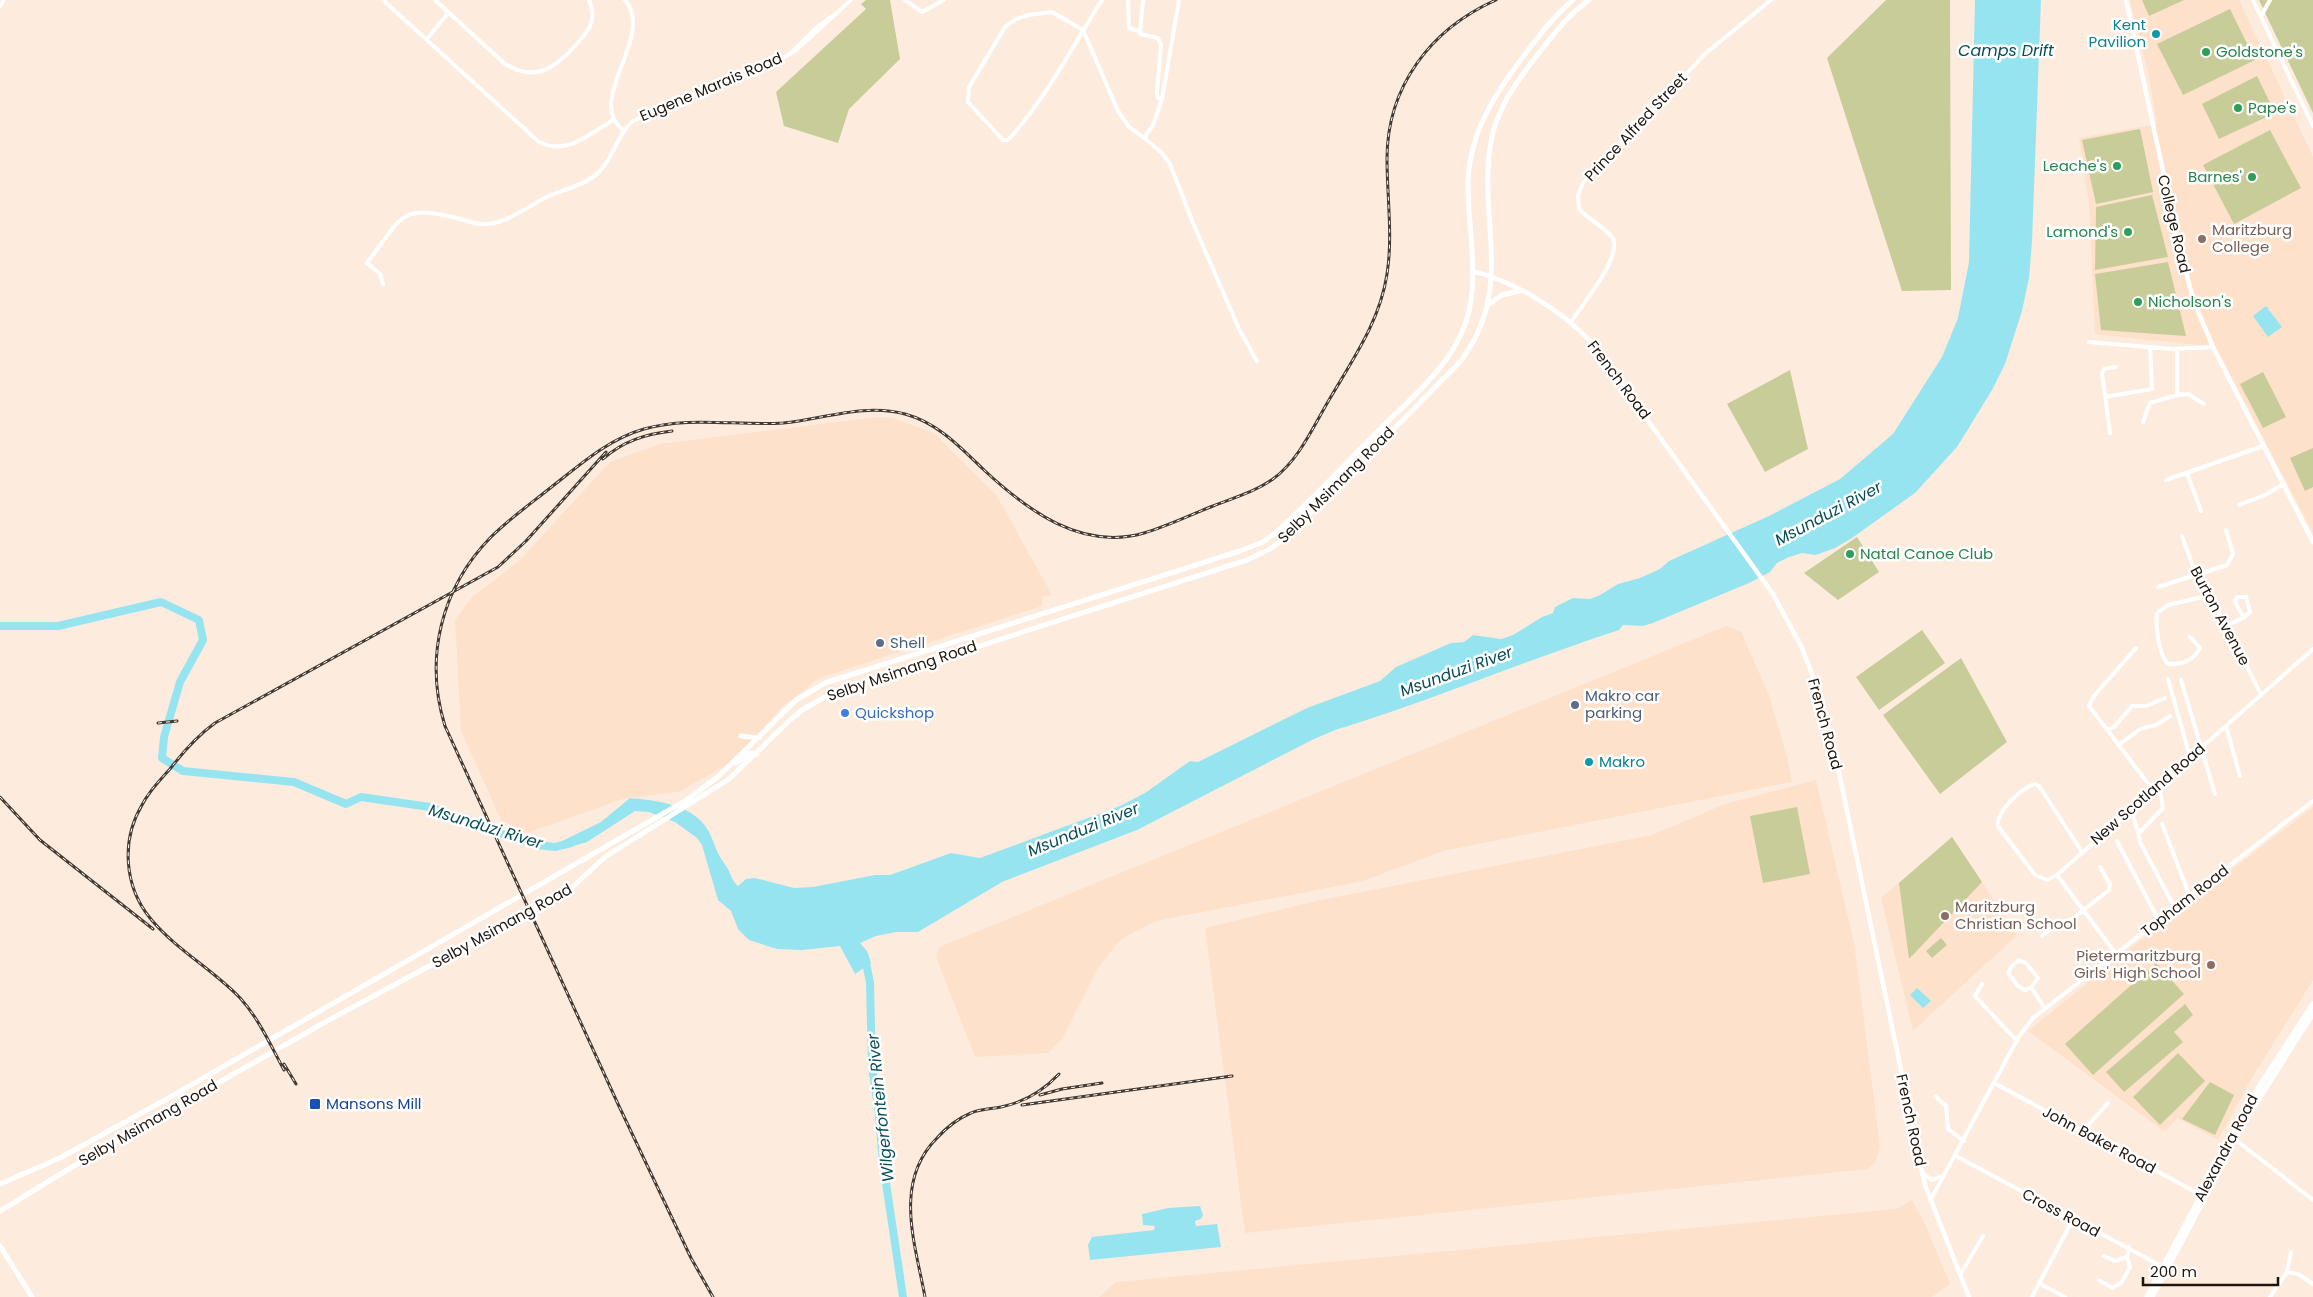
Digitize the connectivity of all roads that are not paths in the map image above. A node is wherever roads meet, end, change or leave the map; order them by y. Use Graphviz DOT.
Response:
graph roads {
  1 [pos="4,0"];
  2 [pos="383,0"];
  3 [pos="435,0"];
  4 [pos="589,0"];
  5 [pos="625,0"];
  6 [pos="851,0"];
  7 [pos="905,0"];
  8 [pos="944,0"];
  9 [pos="1102,0"];
  10 [pos="1128,0"];
  11 [pos="1143,0"];
  12 [pos="1179,0"];
  13 [pos="1572,0"];
  14 [pos="1589,0"];
  15 [pos="1771,0"];
  16 [pos="2126,0"];
  17 [pos="2253,0"];
  18 [pos="2270,0"];
  19 [pos="0,6"];
  20 [pos="448,13"];
  21 [pos="2261,16"];
  22 [pos="1083,30"];
  23 [pos="1139,31"];
  24 [pos="427,39"];
  25 [pos="1162,99"];
  26 [pos="613,120"];
  27 [pos="2313,126"];
  28 [pos="623,130"];
  29 [pos="1144,138"];
  30 [pos="1472,271"];
  31 [pos="1492,276"];
  32 [pos="383,284"];
  33 [pos="1520,291"];
  34 [pos="1487,306"];
  35 [pos="1571,322"];
  36 [pos="2090,342"];
  37 [pos="2150,347"];
  38 [pos="2213,347"];
  39 [pos="2177,349"];
  40 [pos="1257,361"];
  41 [pos="2116,367"];
  42 [pos="2177,395"];
  43 [pos="2105,397"];
  44 [pos="2204,404"];
  45 [pos="2143,422"];
  46 [pos="2110,433"];
  47 [pos="2263,446"];
  48 [pos="2187,473"];
  49 [pos="2166,480"];
  50 [pos="2284,484"];
  51 [pos="2240,505"];
  52 [pos="2201,511"];
  53 [pos="2226,530"];
  54 [pos="2182,536"];
  55 [pos="2313,542"];
  56 [pos="2196,575"];
  57 [pos="2158,587"];
  58 [pos="2207,596"];
  59 [pos="2244,618"];
  60 [pos="2227,625"];
  61 [pos="2190,637"];
  62 [pos="2136,648"];
  63 [pos="2313,649"];
  64 [pos="2168,679"];
  65 [pos="2181,680"];
  66 [pos="2261,695"];
  67 [pos="2165,698"];
  68 [pos="2170,716"];
  69 [pos="2226,726"];
  70 [pos="2107,730"];
  71 [pos="741,736"];
  72 [pos="759,738"];
  73 [pos="2119,745"];
  74 [pos="2202,746"];
  75 [pos="757,754"];
  76 [pos="2190,757"];
  77 [pos="731,765"];
  78 [pos="2240,776"];
  79 [pos="2159,784"];
  80 [pos="2153,790"];
  81 [pos="2215,794"];
  82 [pos="2313,801"];
  83 [pos="2131,808"];
  84 [pos="2162,824"];
  85 [pos="2138,832"];
  86 [pos="2117,841"];
  87 [pos="2082,852"];
  88 [pos="2100,867"];
  89 [pos="2057,875"];
  90 [pos="2190,897"];
  91 [pos="2175,908"];
  92 [pos="2083,910"];
  93 [pos="2159,920"];
  94 [pos="2042,936"];
  95 [pos="2116,954"];
  96 [pos="1982,984"];
  97 [pos="2031,987"];
  98 [pos="2313,1004"];
  99 [pos="2045,1009"];
  100 [pos="2313,1013"];
  101 [pos="2017,1040"];
  102 [pos="1994,1083"];
  103 [pos="1935,1096"];
  104 [pos="2108,1103"];
  105 [pos="2083,1131"];
  106 [pos="2234,1139"];
  107 [pos="1964,1141"];
  108 [pos="1956,1156"];
  109 [pos="1922,1173"];
  110 [pos="1945,1174"];
  111 [pos="0,1184"];
  112 [pos="2203,1196"];
  113 [pos="2313,1200"];
  114 [pos="1930,1202"];
  115 [pos="0,1211"];
  116 [pos="2073,1219"];
  117 [pos="1983,1236"];
  118 [pos="0,1246"];
  119 [pos="2129,1247"];
  120 [pos="2291,1252"];
  121 [pos="2104,1256"];
  122 [pos="2127,1257"];
  123 [pos="2165,1268"];
  124 [pos="2287,1272"];
  125 [pos="1960,1275"];
  126 [pos="2099,1280"];
  127 [pos="2040,1284"];
  128 [pos="2313,1284"];
  129 [pos="32,1297"];
  130 [pos="1969,1297"];
  131 [pos="2032,1297"];
  132 [pos="2065,1297"];
  133 [pos="2147,1297"];
  134 [pos="2152,1297"];
  135 [pos="2270,1297"];
  1 -- 19 [label="street"];
  2 -- 24 [label="street"];
  3 -- 20 [label="street"];
  4 -- 20 [label="street"];
  5 -- 26 [label="street"];
  6 -- 28 [label="street, Eugene Marais Road"];
  7 -- 8 [label="street"];
  9 -- 22 [label="street"];
  10 -- 23 [label="street"];
  11 -- 23 [label="street"];
  12 -- 25 [label="street"];
  13 -- 30 [label="main road, Selby Msimang Road"];
  14 -- 31 [label="main road, Selby Msimang Road"];
  15 -- 35 [label="street, Prince Alfred Street"];
  16 -- 38 [label="street, College Road"];
  17 -- 21 [label="street"];
  18 -- 21 [label="street"];
  20 -- 24 [label="street"];
  21 -- 27 [label="street"];
  22 -- 22 [label="street"];
  22 -- 29 [label="street"];
  23 -- 25 [label="street"];
  24 -- 26 [label="street"];
  25 -- 29 [label="street"];
  26 -- 28 [label="street"];
  28 -- 32 [label="street, Eugene Marais Road"];
  29 -- 40 [label="street"];
  30 -- 31 [label="street, French Road"];
  30 -- 72 [label="main road, Selby Msimang Road"];
  31 -- 33 [label="street, French Road"];
  31 -- 34 [label="main road, Selby Msimang Road"];
  33 -- 34 [label="main road"];
  33 -- 35 [label="street, French Road"];
  34 -- 75 [label="main road, Selby Msimang Road"];
  35 -- 109 [label="street, French Road"];
  36 -- 37 [label="street"];
  37 -- 39 [label="street"];
  37 -- 43 [label="street"];
  38 -- 39 [label="street"];
  38 -- 47 [label="street, College Road"];
  39 -- 42 [label="street"];
  41 -- 43 [label="street"];
  42 -- 44 [label="street"];
  42 -- 45 [label="street"];
  43 -- 46 [label="street"];
  47 -- 48 [label="street"];
  47 -- 50 [label="street, College Road"];
  48 -- 49 [label="street"];
  48 -- 52 [label="street"];
  50 -- 51 [label="street"];
  50 -- 55 [label="street, College Road"];
  53 -- 56 [label="street"];
  54 -- 56 [label="street, Burton Avenue"];
  56 -- 57 [label="street"];
  56 -- 58 [label="street, Burton Avenue"];
  58 -- 60 [label="street, Burton Avenue"];
  58 -- 61 [label="street"];
  59 -- 59 [label="street"];
  59 -- 60 [label="street"];
  60 -- 66 [label="street, Burton Avenue"];
  62 -- 70 [label="street"];
  63 -- 66 [label="street, New Scotland Road"];
  64 -- 76 [label="street"];
  65 -- 74 [label="street"];
  66 -- 69 [label="street, New Scotland Road"];
  67 -- 70 [label="street"];
  68 -- 73 [label="street"];
  69 -- 74 [label="street, New Scotland Road"];
  69 -- 78 [label="street"];
  70 -- 73 [label="street"];
  71 -- 72 [label="main road"];
  72 -- 77 [label="main road, Selby Msimang Road"];
  73 -- 80 [label="street"];
  74 -- 76 [label="street, New Scotland Road"];
  74 -- 81 [label="street"];
  75 -- 77 [label="main road"];
  75 -- 115 [label="main road, Selby Msimang Road"];
  76 -- 79 [label="street, New Scotland Road"];
  77 -- 111 [label="main road, Selby Msimang Road"];
  79 -- 80 [label="street, New Scotland Road"];
  79 -- 85 [label="street"];
  80 -- 83 [label="street, New Scotland Road"];
  82 -- 90 [label="street, Topham Road"];
  83 -- 85 [label="street"];
  83 -- 87 [label="street, New Scotland Road"];
  84 -- 90 [label="street"];
  85 -- 91 [label="street"];
  86 -- 93 [label="street"];
  87 -- 89 [label="street, New Scotland Road"];
  87 -- 89 [label="street"];
  88 -- 92 [label="street"];
  89 -- 92 [label="street"];
  90 -- 91 [label="street, Topham Road"];
  91 -- 93 [label="street, Topham Road"];
  92 -- 94 [label="street"];
  92 -- 95 [label="street"];
  93 -- 95 [label="street, Topham Road"];
  95 -- 99 [label="street, Topham Road"];
  96 -- 101 [label="street"];
  97 -- 97 [label="street"];
  97 -- 99 [label="street"];
  98 -- 106 [label="main road, Alexandra Road"];
  99 -- 101 [label="street, Topham Road"];
  100 -- 106 [label="main road, Alexandra Road"];
  101 -- 102 [label="street, Topham Road"];
  102 -- 105 [label="street, John Baker Road"];
  102 -- 107 [label="street, Topham Road"];
  103 -- 107 [label="street"];
  104 -- 105 [label="street"];
  105 -- 112 [label="street, John Baker Road"];
  106 -- 112 [label="main road, Alexandra Road"];
  106 -- 113 [label="street"];
  107 -- 108 [label="street, Topham Road"];
  108 -- 110 [label="street, Topham Road"];
  108 -- 116 [label="street, Cross Road"];
  109 -- 110 [label="street"];
  109 -- 114 [label="street, French Road"];
  110 -- 114 [label="street, Topham Road"];
  112 -- 123 [label="main road, Alexandra Road"];
  114 -- 125 [label="street, French Road"];
  116 -- 119 [label="street, Cross Road"];
  116 -- 127 [label="street"];
  117 -- 125 [label="street"];
  118 -- 129 [label="main road"];
  119 -- 122 [label="street"];
  119 -- 123 [label="street, Cross Road"];
  120 -- 124 [label="street"];
  121 -- 122 [label="street"];
  122 -- 126 [label="street"];
  123 -- 133 [label="main road, Alexandra Road"];
  123 -- 134 [label="main road, Alexandra Road"];
  124 -- 128 [label="street"];
  124 -- 135 [label="street"];
  125 -- 130 [label="street, French Road"];
  127 -- 131 [label="street"];
  127 -- 132 [label="street"];
}
